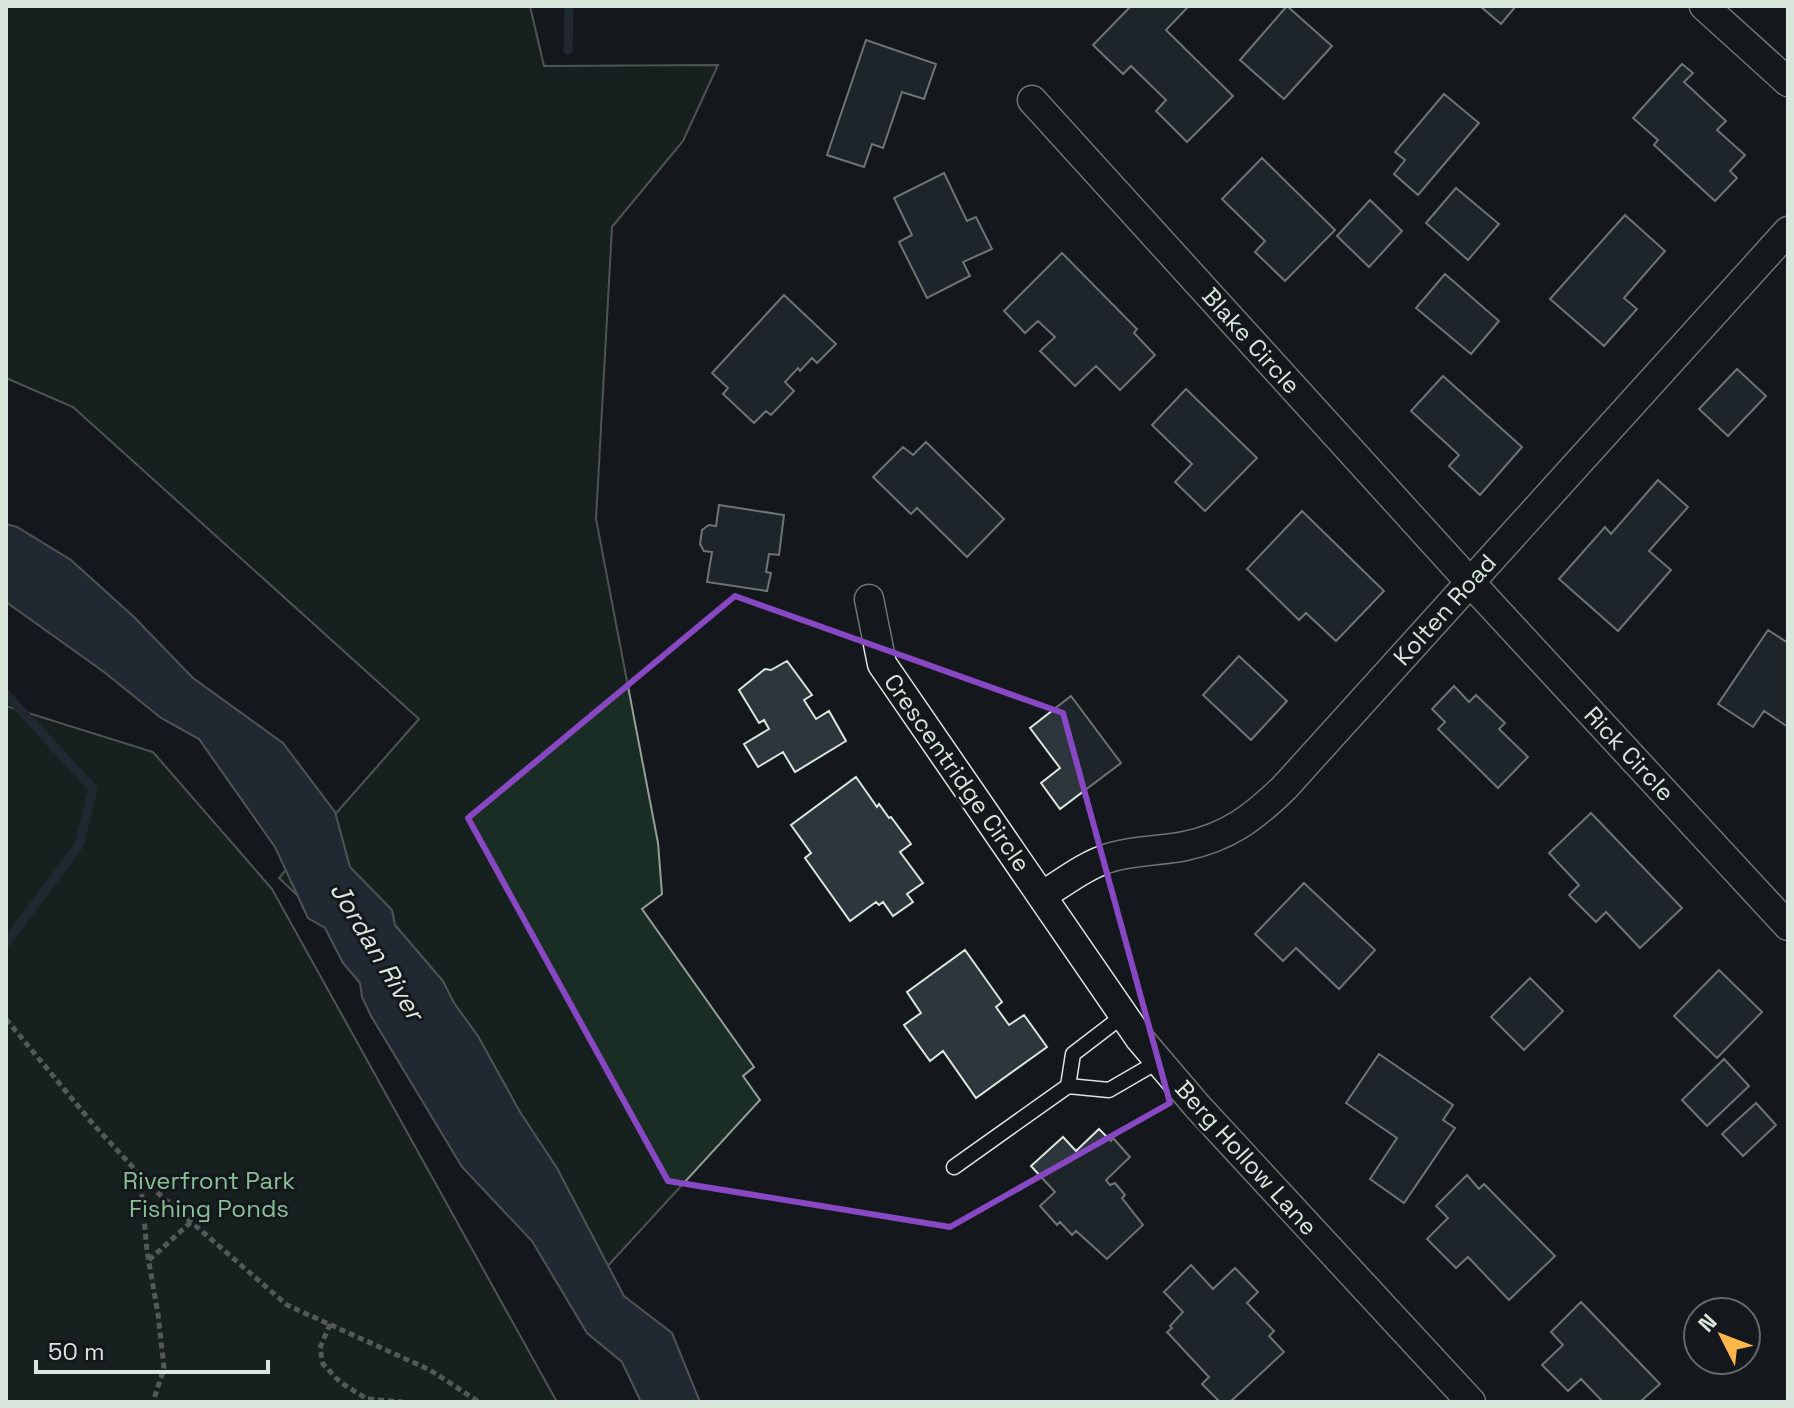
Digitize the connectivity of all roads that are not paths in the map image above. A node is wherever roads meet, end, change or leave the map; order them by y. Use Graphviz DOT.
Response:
graph roads {
  1 [pos="1704,6"];
  2 [pos="1788,82"];
  3 [pos="1032,100"];
  4 [pos="1788,231"];
  5 [pos="1470,582"];
  6 [pos="869,599"];
  7 [pos="1042,896"];
  8 [pos="1788,926"];
  9 [pos="1124,1015"];
  10 [pos="1159,1061"];
  11 [pos="1068,1086"];
  12 [pos="954,1167"];
  13 [pos="1471,1402"];
  1 -- 2 [label="street"];
  3 -- 5 [label="street, Blake Circle"];
  4 -- 5 [label="street, Kolten Road"];
  5 -- 7 [label="street, Kolten Road"];
  5 -- 8 [label="street, Rick Circle"];
  6 -- 7 [label="street, Crescentridge Circle"];
  7 -- 9 [label="street, Berg Hollow Lane"];
  9 -- 10 [label="street, Berg Hollow Lane"];
  9 -- 11 [label="lane"];
  10 -- 11 [label="lane"];
  10 -- 13 [label="street, Berg Hollow Lane"];
  11 -- 12 [label="lane"];
}
